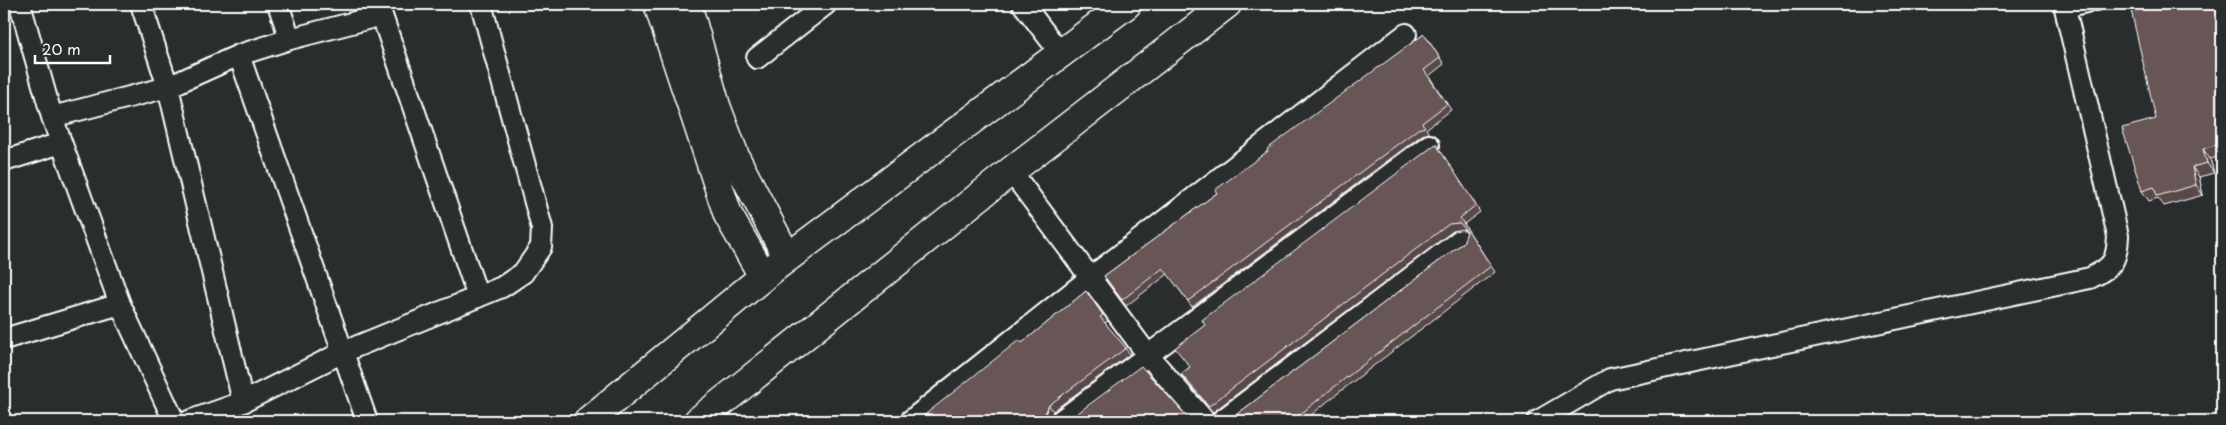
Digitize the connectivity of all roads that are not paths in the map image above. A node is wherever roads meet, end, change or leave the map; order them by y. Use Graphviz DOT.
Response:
graph roads {
  1 [pos="20,4"];
  2 [pos="141,4"];
  3 [pos="278,4"];
  4 [pos="481,4"];
  5 [pos="658,4"];
  6 [pos="687,4"];
  7 [pos="826,4"];
  8 [pos="1023,4"];
  9 [pos="1127,4"];
  10 [pos="1228,4"];
  11 [pos="2100,4"];
  12 [pos="2065,8"];
  13 [pos="380,9"];
  14 [pos="1406,34"];
  15 [pos="290,39"];
  16 [pos="1061,54"];
  17 [pos="239,55"];
  18 [pos="757,58"];
  19 [pos="168,87"];
  20 [pos="52,117"];
  21 [pos="62,143"];
  22 [pos="1428,145"];
  23 [pos="4,161"];
  24 [pos="1011,171"];
  25 [pos="1460,240"];
  26 [pos="787,257"];
  27 [pos="763,276"];
  28 [pos="1090,278"];
  29 [pos="478,297"];
  30 [pos="120,304"];
  31 [pos="4,340"];
  32 [pos="343,352"];
  33 [pos="1147,354"];
  34 [pos="243,402"];
  35 [pos="1207,420"];
  36 [pos="174,421"];
  37 [pos="189,421"];
  38 [pos="367,421"];
  39 [pos="588,421"];
  40 [pos="698,421"];
  41 [pos="910,421"];
  42 [pos="1060,421"];
  43 [pos="1538,421"];
  1 -- 20 [label="street"];
  2 -- 19 [label="street"];
  3 -- 15 [label="street"];
  4 -- 29 [label="street"];
  5 -- 27 [label="main road"];
  6 -- 26 [label="main road"];
  7 -- 18 [label="street"];
  8 -- 16 [label="street"];
  9 -- 16 [label="main road"];
  10 -- 24 [label="main road"];
  11 -- 12 [label="lane"];
  12 -- 43 [label="street"];
  13 -- 15 [label="street"];
  13 -- 29 [label="street"];
  14 -- 28 [label="street"];
  15 -- 17 [label="street"];
  16 -- 26 [label="main road"];
  17 -- 19 [label="street"];
  17 -- 32 [label="street"];
  19 -- 20 [label="street"];
  19 -- 34 [label="street"];
  20 -- 21 [label="street"];
  21 -- 23 [label="street"];
  21 -- 30 [label="street"];
  22 -- 33 [label="street"];
  24 -- 28 [label="street"];
  24 -- 40 [label="main road"];
  25 -- 35 [label="street"];
  26 -- 27 [label="main road"];
  27 -- 39 [label="main road"];
  28 -- 33 [label="street"];
  28 -- 41 [label="street"];
  29 -- 32 [label="street"];
  30 -- 31 [label="street"];
  30 -- 36 [label="street"];
  32 -- 34 [label="street"];
  32 -- 38 [label="street"];
  33 -- 35 [label="street"];
  33 -- 42 [label="street"];
  34 -- 37 [label="street"];
}
